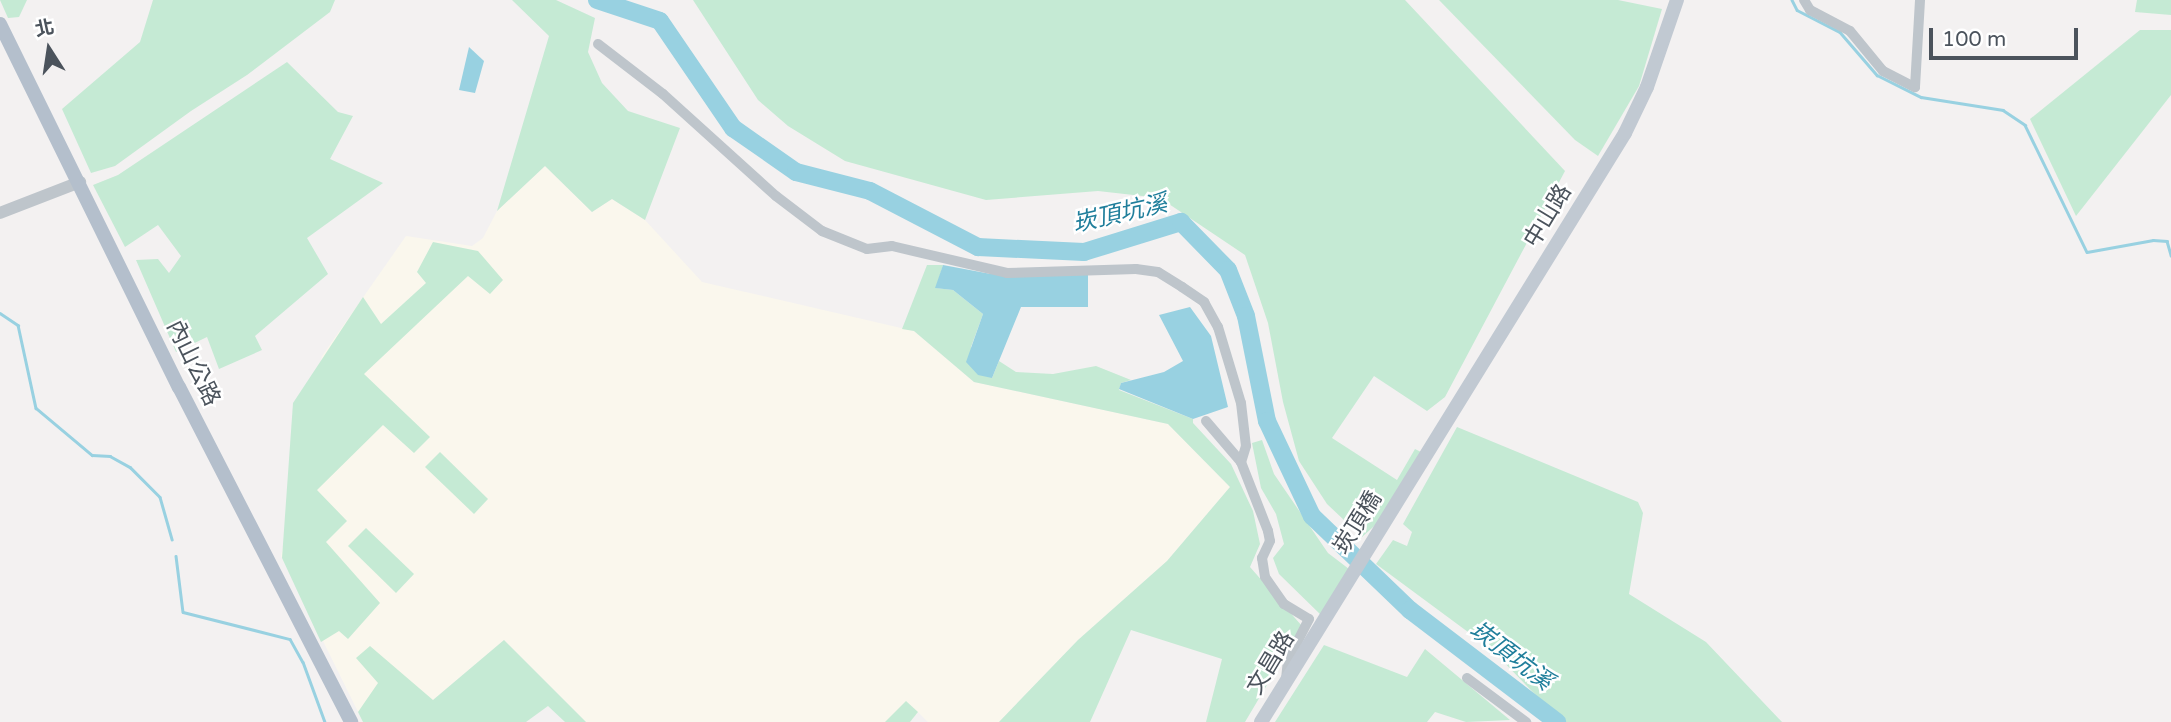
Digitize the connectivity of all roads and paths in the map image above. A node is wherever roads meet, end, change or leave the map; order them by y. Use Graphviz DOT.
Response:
graph roads {
  1 [pos="1677,0"];
  2 [pos="1804,0"];
  3 [pos="1920,0"];
  4 [pos="0,24"];
  5 [pos="598,44"];
  6 [pos="80,182"];
  7 [pos="0,213"];
  8 [pos="1206,421"];
  9 [pos="1435,444"];
  10 [pos="1241,462"];
  11 [pos="1319,627"];
  12 [pos="1466,678"];
  13 [pos="1285,682"];
  14 [pos="350,721"];
  15 [pos="1261,722"];
  16 [pos="1526,722"];
  1 -- 9 [label="main road, 中山路"];
  2 -- 3 [label="street"];
  4 -- 6 [label="main road, 內山公路"];
  5 -- 10 [label="street"];
  6 -- 7 [label="street"];
  6 -- 14 [label="main road, 內山公路"];
  8 -- 10 [label="street"];
  9 -- 11 [label="main road, 崁頂橋"];
  10 -- 13 [label="street"];
  11 -- 13 [label="main road, 文昌路"];
  12 -- 16 [label="street"];
  13 -- 15 [label="main road, 文昌路"];
}
